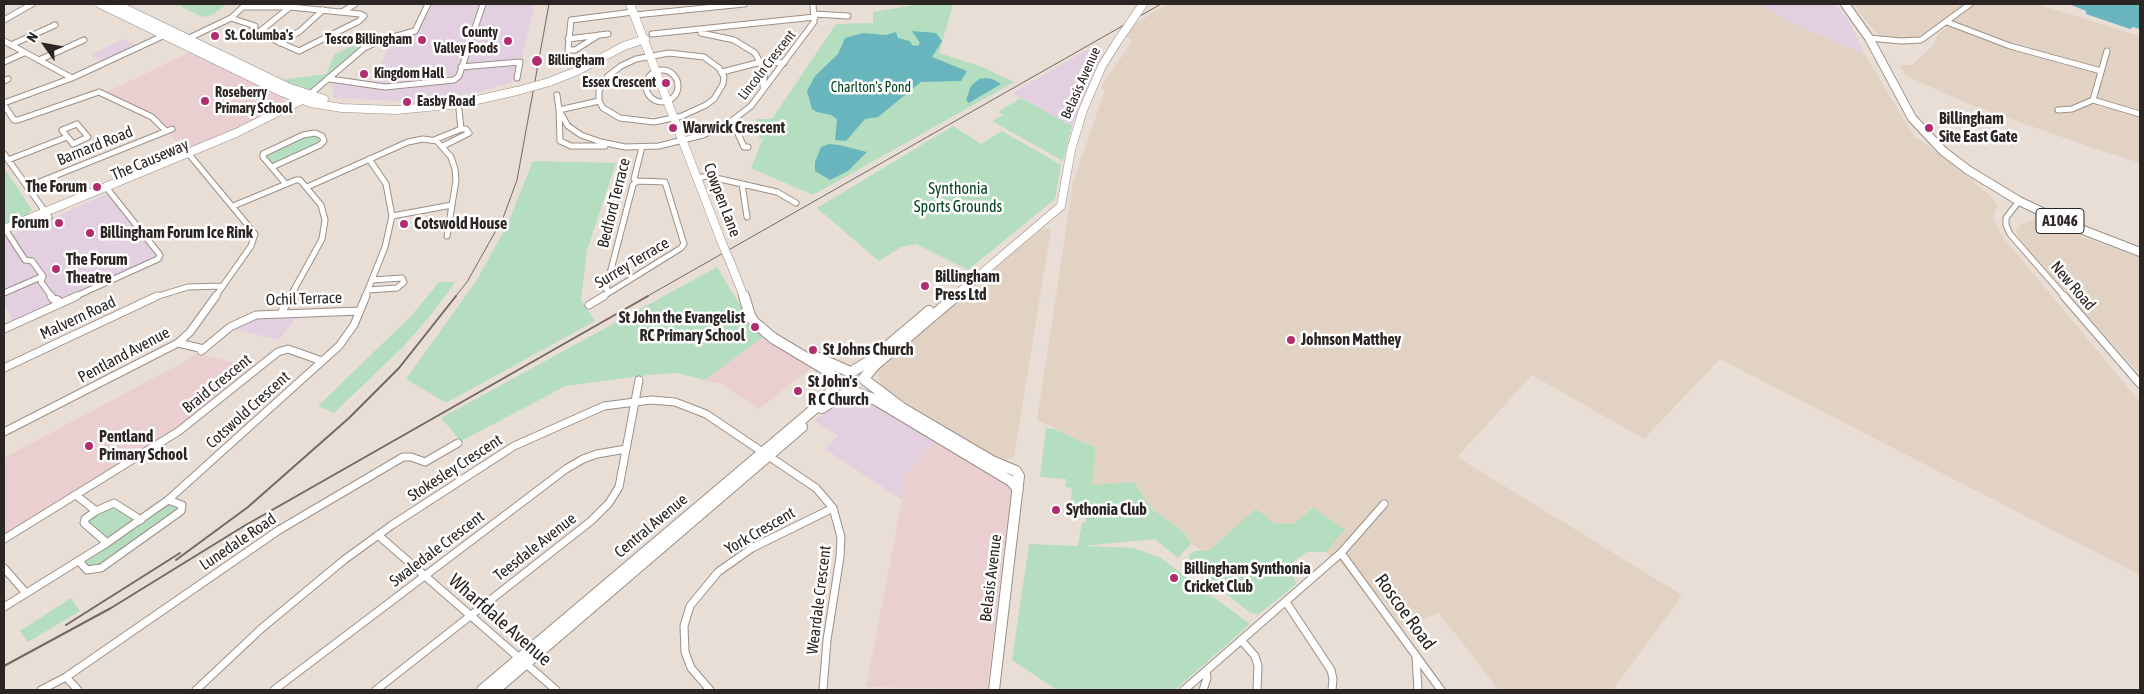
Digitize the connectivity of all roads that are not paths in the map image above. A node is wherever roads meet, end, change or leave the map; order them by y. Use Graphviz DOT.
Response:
graph roads {
  1 [pos="32,4"];
  2 [pos="100,4"];
  3 [pos="116,4"];
  4 [pos="355,4"];
  5 [pos="428,4"];
  6 [pos="483,4"];
  7 [pos="630,4"];
  8 [pos="744,4"];
  9 [pos="813,4"];
  10 [pos="1143,4"];
  11 [pos="1845,4"];
  12 [pos="1970,4"];
  13 [pos="245,5"];
  14 [pos="281,5"];
  15 [pos="290,8"];
  16 [pos="323,10"];
  17 [pos="342,12"];
  18 [pos="1137,13"];
  19 [pos="634,14"];
  20 [pos="814,16"];
  21 [pos="849,16"];
  22 [pos="231,18"];
  23 [pos="4,20"];
  24 [pos="1947,22"];
  25 [pos="55,25"];
  26 [pos="173,31"];
  27 [pos="708,31"];
  28 [pos="258,33"];
  29 [pos="608,34"];
  30 [pos="652,34"];
  31 [pos="164,35"];
  32 [pos="599,35"];
  33 [pos="644,38"];
  34 [pos="1869,38"];
  35 [pos="188,39"];
  36 [pos="568,39"];
  37 [pos="84,40"];
  38 [pos="4,41"];
  39 [pos="1117,42"];
  40 [pos="180,43"];
  41 [pos="280,43"];
  42 [pos="10,45"];
  43 [pos="2107,51"];
  44 [pos="24,53"];
  45 [pos="650,55"];
  46 [pos="39,60"];
  47 [pos="4,62"];
  48 [pos="761,62"];
  49 [pos="784,62"];
  50 [pos="461,67"];
  51 [pos="2101,71"];
  52 [pos="657,72"];
  53 [pos="722,72"];
  54 [pos="72,78"];
  55 [pos="516,78"];
  56 [pos="330,79"];
  57 [pos="517,89"];
  58 [pos="762,92"];
  59 [pos="308,95"];
  60 [pos="557,96"];
  61 [pos="301,100"];
  62 [pos="2092,100"];
  63 [pos="599,101"];
  64 [pos="668,101"];
  65 [pos="4,104"];
  66 [pos="416,106"];
  67 [pos="460,110"];
  68 [pos="558,110"];
  69 [pos="2058,110"];
  70 [pos="2140,114"];
  71 [pos="675,118"];
  72 [pos="729,123"];
  73 [pos="461,129"];
  74 [pos="67,137"];
  75 [pos="434,140"];
  76 [pos="684,141"];
  77 [pos="443,146"];
  78 [pos="625,147"];
  79 [pos="642,147"];
  80 [pos="748,147"];
  81 [pos="4,154"];
  82 [pos="189,155"];
  83 [pos="369,159"];
  84 [pos="8,160"];
  85 [pos="272,167"];
  86 [pos="698,178"];
  87 [pos="637,181"];
  88 [pos="285,183"];
  89 [pos="742,184"];
  90 [pos="28,187"];
  91 [pos="307,187"];
  92 [pos="108,189"];
  93 [pos="1062,201"];
  94 [pos="2019,201"];
  95 [pos="796,203"];
  96 [pos="452,205"];
  97 [pos="233,206"];
  98 [pos="47,214"];
  99 [pos="392,216"];
  100 [pos="747,218"];
  101 [pos="5,232"];
  102 [pos="447,236"];
  103 [pos="1006,249"];
  104 [pos="2140,252"];
  105 [pos="25,260"];
  106 [pos="42,279"];
  107 [pos="372,280"];
  108 [pos="222,286"];
  109 [pos="368,290"];
  110 [pos="610,292"];
  111 [pos="4,293"];
  112 [pos="60,304"];
  113 [pos="589,305"];
  114 [pos="360,311"];
  115 [pos="281,313"];
  116 [pos="4,328"];
  117 [pos="178,343"];
  118 [pos="788,343"];
  119 [pos="322,361"];
  120 [pos="4,368"];
  121 [pos="850,371"];
  122 [pos="865,379"];
  123 [pos="639,380"];
  124 [pos="837,382"];
  125 [pos="2140,384"];
  126 [pos="851,391"];
  127 [pos="634,401"];
  128 [pos="4,432"];
  129 [pos="458,443"];
  130 [pos="626,449"];
  131 [pos="765,455"];
  132 [pos="1018,490"];
  133 [pos="76,495"];
  134 [pos="168,500"];
  135 [pos="1384,504"];
  136 [pos="833,508"];
  137 [pos="96,511"];
  138 [pos="141,520"];
  139 [pos="378,535"];
  140 [pos="4,539"];
  141 [pos="107,543"];
  142 [pos="1342,553"];
  143 [pos="78,561"];
  144 [pos="4,568"];
  145 [pos="424,575"];
  146 [pos="26,594"];
  147 [pos="1286,602"];
  148 [pos="4,607"];
  149 [pos="470,615"];
  150 [pos="1241,640"];
  151 [pos="1416,655"];
  152 [pos="523,661"];
  153 [pos="1206,671"];
  154 [pos="66,677"];
  155 [pos="41,690"];
  156 [pos="78,690"];
  157 [pos="196,690"];
  158 [pos="274,690"];
  159 [pos="376,690"];
  160 [pos="482,690"];
  161 [pos="495,690"];
  162 [pos="556,690"];
  163 [pos="710,690"];
  164 [pos="822,690"];
  165 [pos="994,690"];
  166 [pos="1184,690"];
  167 [pos="1203,690"];
  168 [pos="1257,690"];
  169 [pos="1332,690"];
  170 [pos="1418,690"];
  171 [pos="1441,690"];
  1 -- 23 [label="street"];
  2 -- 31 [label="street"];
  3 -- 26 [label="street"];
  4 -- 17 [label="street"];
  5 -- 56 [label="street"];
  6 -- 50 [label="street"];
  7 -- 19 [label="street, Cowpen Lane"];
  8 -- 19 [label="street"];
  9 -- 20 [label="street"];
  10 -- 18 [label="street, Belasis Avenue"];
  11 -- 34 [label="main road, A1046"];
  12 -- 24 [label="street"];
  13 -- 14 [label="street"];
  13 -- 22 [label="street"];
  14 -- 15 [label="street"];
  15 -- 16 [label="street"];
  15 -- 28 [label="street"];
  16 -- 17 [label="street"];
  16 -- 41 [label="street"];
  17 -- 41 [label="street"];
  18 -- 39 [label="street, Belasis Avenue, bridge"];
  19 -- 33 [label="street, Cowpen Lane"];
  19 -- 36 [label="street"];
  20 -- 21 [label="street"];
  20 -- 27 [label="street"];
  20 -- 49 [label="street, Lincoln Crescent"];
  22 -- 28 [label="street"];
  22 -- 35 [label="street"];
  24 -- 34 [label="street"];
  24 -- 51 [label="street"];
  25 -- 42 [label="street"];
  26 -- 31 [label="street"];
  26 -- 35 [label="street"];
  27 -- 30 [label="street"];
  27 -- 48 [label="street"];
  28 -- 41 [label="street"];
  29 -- 32 [label="street"];
  31 -- 40 [label="street"];
  31 -- 54 [label="street"];
  32 -- 36 [label="street"];
  32 -- 36 [label="street"];
  33 -- 45 [label="street, Cowpen Lane"];
  33 -- 57 [label="street, bridge"];
  34 -- 94 [label="main road, A1046"];
  35 -- 40 [label="street"];
  35 -- 59 [label="street"];
  37 -- 46 [label="street"];
  38 -- 42 [label="street"];
  39 -- 93 [label="street, Belasis Avenue"];
  40 -- 61 [label="street"];
  42 -- 44 [label="street"];
  43 -- 51 [label="street"];
  44 -- 46 [label="street"];
  44 -- 47 [label="street"];
  45 -- 52 [label="street, Cowpen Lane"];
  45 -- 53 [label="street"];
  45 -- 63 [label="street"];
  46 -- 54 [label="street"];
  48 -- 49 [label="street"];
  48 -- 53 [label="street"];
  48 -- 58 [label="street"];
  49 -- 58 [label="street, Lincoln Crescent"];
  50 -- 55 [label="street"];
  50 -- 56 [label="street"];
  51 -- 62 [label="street"];
  52 -- 64 [label="street, Cowpen Lane"];
  52 -- 64 [label="street"];
  52 -- 64 [label="street"];
  53 -- 71 [label="street"];
  54 -- 65 [label="street"];
  56 -- 59 [label="street"];
  57 -- 66 [label="street"];
  58 -- 72 [label="street, Lincoln Crescent"];
  59 -- 61 [label="street, The Causeway"];
  59 -- 66 [label="street"];
  60 -- 68 [label="street"];
  61 -- 66 [label="street"];
  61 -- 82 [label="street, The Causeway"];
  62 -- 69 [label="street"];
  62 -- 70 [label="street"];
  63 -- 68 [label="street"];
  63 -- 71 [label="street"];
  64 -- 71 [label="street, Cowpen Lane"];
  65 -- 90 [label="street, Barnard Road"];
  67 -- 73 [label="street"];
  68 -- 78 [label="street"];
  68 -- 78 [label="street"];
  71 -- 76 [label="street, Cowpen Lane"];
  72 -- 76 [label="street, Lincoln Crescent"];
  72 -- 80 [label="street"];
  73 -- 75 [label="street"];
  73 -- 77 [label="street"];
  74 -- 74 [label="street"];
  74 -- 84 [label="street"];
  75 -- 77 [label="street"];
  75 -- 83 [label="street"];
  76 -- 79 [label="street"];
  76 -- 86 [label="street, Cowpen Lane"];
  77 -- 96 [label="street"];
  78 -- 79 [label="street"];
  79 -- 87 [label="street, Bedford Terrace"];
  81 -- 84 [label="street"];
  82 -- 92 [label="street, The Causeway"];
  82 -- 97 [label="street, Pentland Avenue"];
  83 -- 91 [label="street"];
  83 -- 99 [label="street, Cotswold Crescent"];
  84 -- 90 [label="street"];
  85 -- 85 [label="street"];
  85 -- 88 [label="street"];
  86 -- 89 [label="street"];
  86 -- 118 [label="street, Cowpen Lane, bridge"];
  87 -- 110 [label="street, Bedford Terrace"];
  87 -- 110 [label="street, Surrey Terrace"];
  88 -- 91 [label="street"];
  88 -- 97 [label="street"];
  89 -- 95 [label="street"];
  89 -- 100 [label="street"];
  90 -- 98 [label="street"];
  91 -- 115 [label="street"];
  92 -- 98 [label="street, The Causeway"];
  92 -- 112 [label="street"];
  93 -- 103 [label="street, Central Avenue"];
  94 -- 104 [label="main road, A1046"];
  94 -- 125 [label="street, New Road"];
  96 -- 99 [label="street"];
  96 -- 102 [label="street"];
  97 -- 108 [label="street, Pentland Avenue"];
  98 -- 101 [label="street, The Causeway"];
  99 -- 107 [label="street, Cotswold Crescent"];
  101 -- 105 [label="street"];
  103 -- 121 [label="street, Central Avenue"];
  103 -- 122 [label="street, Central Avenue"];
  105 -- 106 [label="street"];
  106 -- 111 [label="street"];
  106 -- 112 [label="street"];
  107 -- 109 [label="street, Cotswold Crescent"];
  107 -- 109 [label="street"];
  108 -- 117 [label="street, Pentland Avenue"];
  108 -- 120 [label="street, Malvern Road"];
  109 -- 114 [label="street, Cotswold Crescent"];
  110 -- 113 [label="street, Surrey Terrace"];
  112 -- 116 [label="street"];
  114 -- 115 [label="street, Ochil Terrace"];
  114 -- 119 [label="street, Cotswold Crescent"];
  115 -- 117 [label="street, Ochil Terrace"];
  117 -- 128 [label="street, Pentland Avenue"];
  118 -- 121 [label="street, Cowpen Lane"];
  118 -- 124 [label="street, Cowpen Lane"];
  119 -- 133 [label="street, Braid Crescent"];
  119 -- 134 [label="street, Cotswold Crescent"];
  121 -- 122 [label="street"];
  121 -- 124 [label="street, Central Avenue"];
  122 -- 126 [label="street, Central Avenue"];
  122 -- 132 [label="street, Belasis Avenue"];
  123 -- 127 [label="street, Teesdale Avenue"];
  124 -- 126 [label="street"];
  124 -- 131 [label="street, Central Avenue"];
  126 -- 131 [label="street, Central Avenue"];
  126 -- 132 [label="street"];
  127 -- 130 [label="street, Teesdale Avenue"];
  127 -- 131 [label="street, Stokesley Crescent"];
  127 -- 139 [label="street, Stokesley Crescent"];
  129 -- 154 [label="street, Lunedale Road"];
  130 -- 145 [label="street, Swaledale Crescent"];
  130 -- 149 [label="street, Teesdale Avenue"];
  131 -- 136 [label="street, Weardale Crescent"];
  131 -- 152 [label="street, Central Avenue"];
  132 -- 165 [label="street, Belasis Avenue"];
  133 -- 137 [label="street"];
  133 -- 140 [label="street, Braid Crescent"];
  134 -- 138 [label="street, Cotswold Crescent"];
  134 -- 143 [label="street"];
  135 -- 142 [label="street"];
  136 -- 163 [label="street, York Crescent"];
  136 -- 164 [label="street, Weardale Crescent"];
  137 -- 138 [label="street"];
  137 -- 141 [label="street"];
  138 -- 141 [label="street, Cotswold Crescent"];
  139 -- 145 [label="street, Wharfdale Avenue"];
  139 -- 157 [label="street, Stokesley Crescent"];
  141 -- 143 [label="street, Cotswold Crescent"];
  142 -- 147 [label="street"];
  142 -- 151 [label="street, Roscoe Road"];
  143 -- 146 [label="street, Cotswold Crescent"];
  144 -- 146 [label="street"];
  145 -- 149 [label="street, Wharfdale Avenue"];
  145 -- 158 [label="street, Swaledale Crescent"];
  146 -- 148 [label="street, Cotswold Crescent"];
  147 -- 150 [label="street"];
  147 -- 169 [label="street"];
  149 -- 152 [label="street, Wharfdale Avenue"];
  149 -- 159 [label="street, Teesdale Avenue"];
  150 -- 153 [label="street"];
  150 -- 168 [label="street"];
  151 -- 170 [label="street"];
  151 -- 171 [label="street, Roscoe Road"];
  152 -- 160 [label="street, Central Avenue"];
  152 -- 161 [label="street, Central Avenue"];
  152 -- 162 [label="street, Wharfdale Avenue"];
  153 -- 166 [label="street"];
  153 -- 167 [label="street"];
  154 -- 155 [label="street, Lunedale Road"];
  154 -- 156 [label="street"];
}
